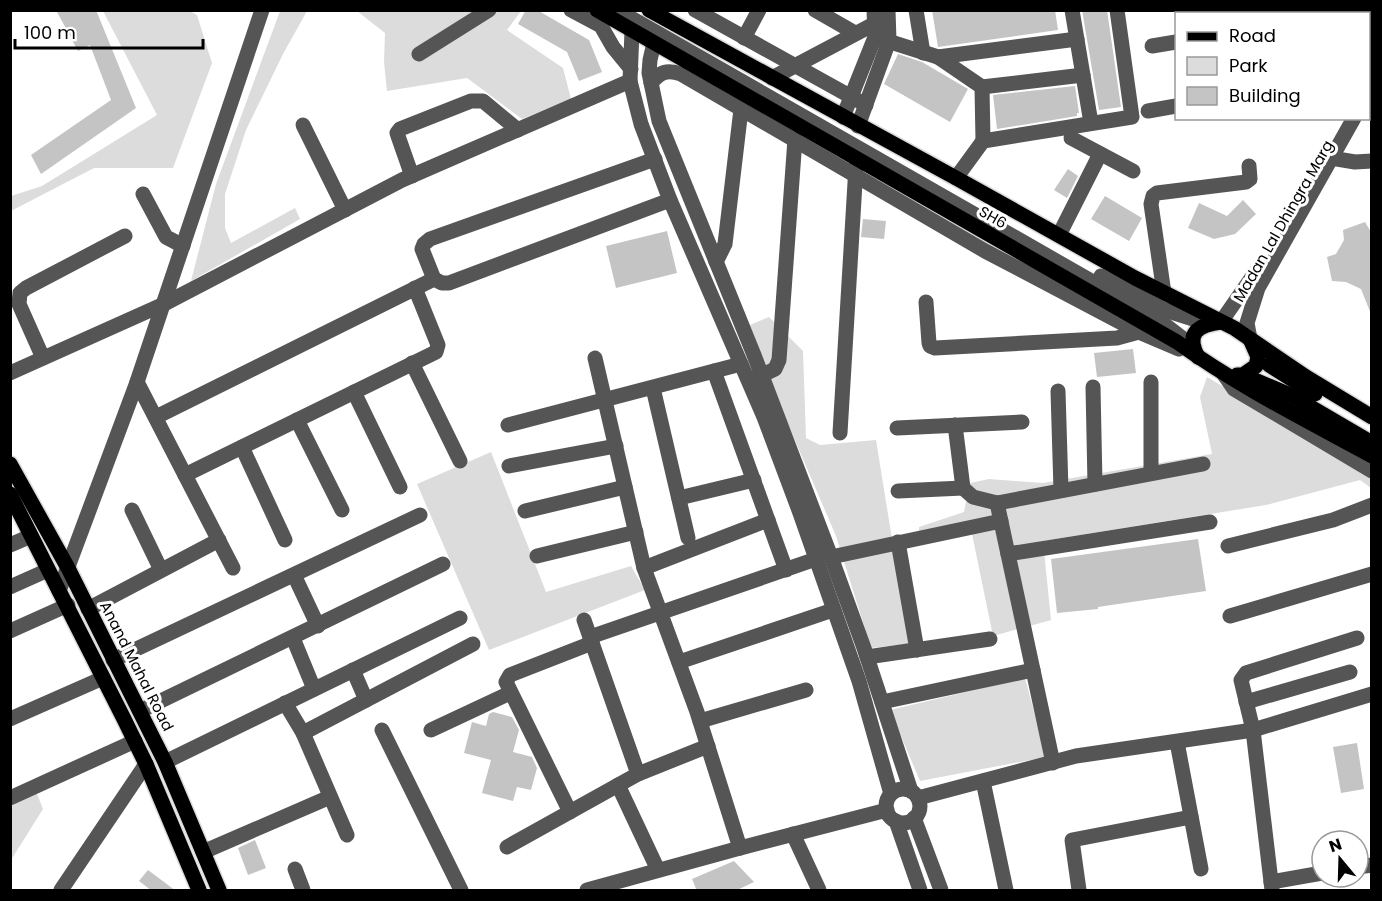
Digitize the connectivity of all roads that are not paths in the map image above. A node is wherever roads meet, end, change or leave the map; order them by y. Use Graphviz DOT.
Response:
graph roads {
  1 [pos="262,10"];
  2 [pos="489,10"];
  3 [pos="572,10"];
  4 [pos="597,10"];
  5 [pos="617,10"];
  6 [pos="696,10"];
  7 [pos="759,10"];
  8 [pos="815,10"];
  9 [pos="888,10"];
  10 [pos="916,10"];
  11 [pos="1072,10"];
  12 [pos="1117,10"];
  13 [pos="640,16"];
  14 [pos="663,27"];
  15 [pos="879,28"];
  16 [pos="855,33"];
  17 [pos="744,38"];
  18 [pos="1077,39"];
  19 [pos="1175,42"];
  20 [pos="1152,46"];
  21 [pos="923,52"];
  22 [pos="418,54"];
  23 [pos="938,57"];
  24 [pos="793,66"];
  25 [pos="630,75"];
  26 [pos="1083,75"];
  27 [pos="772,78"];
  28 [pos="651,83"];
  29 [pos="981,87"];
  30 [pos="851,97"];
  31 [pos="742,102"];
  32 [pos="866,105"];
  33 [pos="1175,106"];
  34 [pos="1148,111"];
  35 [pos="843,117"];
  36 [pos="1342,120"];
  37 [pos="1353,120"];
  38 [pos="1091,123"];
  39 [pos="303,125"];
  40 [pos="858,126"];
  41 [pos="518,130"];
  42 [pos="1071,138"];
  43 [pos="795,139"];
  44 [pos="983,141"];
  45 [pos="1100,154"];
  46 [pos="1331,158"];
  47 [pos="655,159"];
  48 [pos="1371,160"];
  49 [pos="1249,166"];
  50 [pos="856,167"];
  51 [pos="1133,171"];
  52 [pos="412,176"];
  53 [pos="956,178"];
  54 [pos="143,194"];
  55 [pos="670,200"];
  56 [pos="345,210"];
  57 [pos="1059,235"];
  58 [pos="125,236"];
  59 [pos="183,246"];
  60 [pos="716,262"];
  61 [pos="434,279"];
  62 [pos="415,288"];
  63 [pos="1164,293"];
  64 [pos="926,302"];
  65 [pos="164,304"];
  66 [pos="1215,323"];
  67 [pos="1139,332"];
  68 [pos="1250,339"];
  69 [pos="1195,352"];
  70 [pos="1258,357"];
  71 [pos="43,358"];
  72 [pos="596,358"];
  73 [pos="412,363"];
  74 [pos="741,364"];
  75 [pos="714,371"];
  76 [pos="10,373"];
  77 [pos="1222,373"];
  78 [pos="1244,375"];
  79 [pos="755,378"];
  80 [pos="138,382"];
  81 [pos="1151,382"];
  82 [pos="1093,387"];
  83 [pos="653,388"];
  84 [pos="1059,391"];
  85 [pos="354,392"];
  86 [pos="605,400"];
  87 [pos="153,411"];
  88 [pos="125,415"];
  89 [pos="1371,417"];
  90 [pos="297,420"];
  91 [pos="1022,422"];
  92 [pos="956,425"];
  93 [pos="508,426"];
  94 [pos="897,428"];
  95 [pos="1371,428"];
  96 [pos="840,433"];
  97 [pos="1371,443"];
  98 [pos="616,446"];
  99 [pos="242,447"];
  100 [pos="1371,456"];
  101 [pos="460,461"];
  102 [pos="10,464"];
  103 [pos="1203,464"];
  104 [pos="509,466"];
  105 [pos="1371,471"];
  106 [pos="1151,473"];
  107 [pos="185,475"];
  108 [pos="754,480"];
  109 [pos="1095,484"];
  110 [pos="400,487"];
  111 [pos="626,487"];
  112 [pos="963,488"];
  113 [pos="1061,490"];
  114 [pos="898,491"];
  115 [pos="10,494"];
  116 [pos="679,498"];
  117 [pos="997,503"];
  118 [pos="1371,506"];
  119 [pos="132,510"];
  120 [pos="342,510"];
  121 [pos="525,511"];
  122 [pos="420,514"];
  123 [pos="768,520"];
  124 [pos="1001,521"];
  125 [pos="1210,522"];
  126 [pos="636,532"];
  127 [pos="31,536"];
  128 [pos="688,538"];
  129 [pos="219,540"];
  130 [pos="285,540"];
  131 [pos="898,542"];
  132 [pos="10,545"];
  133 [pos="1228,546"];
  134 [pos="1008,554"];
  135 [pos="537,556"];
  136 [pos="823,558"];
  137 [pos="443,564"];
  138 [pos="68,568"];
  139 [pos="232,568"];
  140 [pos="645,568"];
  141 [pos="48,570"];
  142 [pos="161,570"];
  143 [pos="786,570"];
  144 [pos="1371,574"];
  145 [pos="294,575"];
  146 [pos="10,586"];
  147 [pos="59,591"];
  148 [pos="68,605"];
  149 [pos="88,609"];
  150 [pos="833,610"];
  151 [pos="661,614"];
  152 [pos="1230,616"];
  153 [pos="460,618"];
  154 [pos="584,620"];
  155 [pos="318,626"];
  156 [pos="10,631"];
  157 [pos="293,638"];
  158 [pos="1357,638"];
  159 [pos="990,639"];
  160 [pos="591,640"];
  161 [pos="473,644"];
  162 [pos="917,650"];
  163 [pos="867,657"];
  164 [pos="113,660"];
  165 [pos="679,662"];
  166 [pos="353,670"];
  167 [pos="1033,670"];
  168 [pos="1350,672"];
  169 [pos="103,678"];
  170 [pos="314,689"];
  171 [pos="806,690"];
  172 [pos="510,693"];
  173 [pos="1371,694"];
  174 [pos="366,700"];
  175 [pos="882,702"];
  176 [pos="1246,702"];
  177 [pos="285,703"];
  178 [pos="140,711"];
  179 [pos="10,719"];
  180 [pos="700,720"];
  181 [pos="382,730"];
  182 [pos="431,730"];
  183 [pos="1253,730"];
  184 [pos="303,733"];
  185 [pos="135,741"];
  186 [pos="1177,741"];
  187 [pos="708,746"];
  188 [pos="165,762"];
  189 [pos="1053,763"];
  190 [pos="146,764"];
  191 [pos="638,774"];
  192 [pos="983,781"];
  193 [pos="618,785"];
  194 [pos="891,794"];
  195 [pos="914,795"];
  196 [pos="330,797"];
  197 [pos="10,798"];
  198 [pos="570,812"];
  199 [pos="891,815"];
  200 [pos="1191,817"];
  201 [pos="914,818"];
  202 [pos="793,834"];
  203 [pos="347,836"];
  204 [pos="507,848"];
  205 [pos="740,848"];
  206 [pos="203,852"];
  207 [pos="294,869"];
  208 [pos="1201,869"];
  209 [pos="658,870"];
  210 [pos="1310,876"];
  211 [pos="614,886"];
  212 [pos="1272,886"];
  213 [pos="61,891"];
  214 [pos="199,891"];
  215 [pos="219,891"];
  216 [pos="303,891"];
  217 [pos="460,891"];
  218 [pos="587,891"];
  219 [pos="819,891"];
  220 [pos="920,891"];
  221 [pos="941,891"];
  222 [pos="1006,891"];
  223 [pos="1079,891"];
  1 -- 59 [label="street"];
  2 -- 22 [label="street"];
  3 -- 25 [label="street"];
  4 -- 13 [label="main road, SH6"];
  5 -- 13 [label="street"];
  6 -- 17 [label="street"];
  7 -- 17 [label="street"];
  8 -- 16 [label="street"];
  9 -- 15 [label="street"];
  10 -- 21 [label="street"];
  11 -- 18 [label="street"];
  12 -- 38 [label="street"];
  13 -- 14 [label="main road, SH6"];
  13 -- 14 [label="main road"];
  13 -- 25 [label="street"];
  14 -- 27 [label="main road"];
  14 -- 28 [label="street"];
  14 -- 31 [label="main road, SH6"];
  14 -- 66 [label="street"];
  14 -- 69 [label="street"];
  15 -- 16 [label="street"];
  15 -- 21 [label="street"];
  15 -- 30 [label="street"];
  15 -- 32 [label="street"];
  16 -- 24 [label="street"];
  17 -- 24 [label="street"];
  18 -- 23 [label="street"];
  18 -- 26 [label="street"];
  19 -- 20 [label="street"];
  21 -- 23 [label="street"];
  23 -- 29 [label="street"];
  24 -- 27 [label="street"];
  24 -- 30 [label="street"];
  25 -- 41 [label="street"];
  25 -- 47 [label="street"];
  26 -- 29 [label="street"];
  26 -- 38 [label="street"];
  27 -- 35 [label="main road"];
  28 -- 31 [label="street"];
  28 -- 60 [label="street"];
  29 -- 44 [label="street"];
  30 -- 32 [label="street"];
  30 -- 35 [label="street"];
  31 -- 43 [label="street"];
  31 -- 50 [label="main road, SH6"];
  31 -- 60 [label="street"];
  32 -- 40 [label="street"];
  33 -- 34 [label="street"];
  35 -- 40 [label="main road"];
  36 -- 66 [label="street, Madan Lal Dhingra Marg"];
  37 -- 46 [label="street, Madan Lal Dhingra Marg"];
  38 -- 44 [label="street"];
  39 -- 56 [label="street"];
  40 -- 53 [label="main road"];
  41 -- 52 [label="street"];
  41 -- 52 [label="street"];
  42 -- 45 [label="street"];
  43 -- 50 [label="street"];
  43 -- 79 [label="street"];
  44 -- 53 [label="street"];
  45 -- 51 [label="street"];
  45 -- 57 [label="street"];
  46 -- 48 [label="street"];
  46 -- 68 [label="street, Madan Lal Dhingra Marg"];
  47 -- 55 [label="street"];
  47 -- 61 [label="street"];
  49 -- 63 [label="street"];
  50 -- 67 [label="street"];
  50 -- 69 [label="main road, SH6"];
  50 -- 96 [label="street"];
  52 -- 56 [label="street"];
  53 -- 57 [label="main road"];
  54 -- 59 [label="street"];
  55 -- 61 [label="street"];
  55 -- 74 [label="street"];
  56 -- 65 [label="street"];
  57 -- 63 [label="main road"];
  58 -- 71 [label="street"];
  59 -- 65 [label="street"];
  60 -- 79 [label="street"];
  61 -- 62 [label="street"];
  62 -- 73 [label="street"];
  62 -- 87 [label="street"];
  63 -- 66 [label="main road"];
  64 -- 67 [label="street"];
  65 -- 71 [label="street"];
  65 -- 80 [label="street"];
  66 -- 68 [label="main road"];
  66 -- 69 [label="main road"];
  67 -- 69 [label="street"];
  68 -- 70 [label="main road"];
  68 -- 89 [label="main road"];
  69 -- 77 [label="main road, SH6"];
  70 -- 78 [label="main road"];
  70 -- 95 [label="main road"];
  71 -- 76 [label="street"];
  72 -- 86 [label="street"];
  73 -- 85 [label="street"];
  73 -- 101 [label="street"];
  74 -- 75 [label="street"];
  74 -- 79 [label="street"];
  75 -- 83 [label="street"];
  75 -- 108 [label="street"];
  77 -- 78 [label="main road"];
  77 -- 100 [label="main road, SH6"];
  77 -- 105 [label="street"];
  78 -- 97 [label="main road"];
  79 -- 136 [label="street"];
  80 -- 87 [label="street"];
  80 -- 88 [label="street"];
  81 -- 106 [label="street"];
  82 -- 109 [label="street"];
  83 -- 86 [label="street"];
  83 -- 116 [label="street"];
  84 -- 113 [label="street"];
  85 -- 90 [label="street"];
  85 -- 110 [label="street"];
  86 -- 93 [label="street"];
  86 -- 98 [label="street"];
  87 -- 88 [label="street"];
  87 -- 107 [label="street"];
  88 -- 138 [label="street"];
  90 -- 99 [label="street"];
  90 -- 120 [label="street"];
  91 -- 92 [label="street"];
  92 -- 94 [label="street"];
  92 -- 112 [label="street"];
  98 -- 104 [label="street"];
  98 -- 111 [label="street"];
  99 -- 107 [label="street"];
  99 -- 130 [label="street"];
  102 -- 138 [label="main road, Anand Mahal Road"];
  103 -- 106 [label="street"];
  106 -- 109 [label="street"];
  107 -- 129 [label="street"];
  108 -- 116 [label="street"];
  108 -- 123 [label="street"];
  109 -- 113 [label="street"];
  111 -- 121 [label="street"];
  111 -- 126 [label="street"];
  112 -- 114 [label="street"];
  112 -- 117 [label="street"];
  113 -- 117 [label="street"];
  115 -- 127 [label="main road"];
  116 -- 128 [label="street"];
  117 -- 124 [label="street"];
  118 -- 133 [label="street"];
  119 -- 142 [label="street"];
  122 -- 145 [label="street"];
  123 -- 140 [label="street"];
  123 -- 143 [label="street"];
  124 -- 131 [label="street"];
  124 -- 134 [label="street"];
  125 -- 134 [label="street"];
  126 -- 135 [label="street"];
  126 -- 140 [label="street"];
  127 -- 132 [label="street"];
  127 -- 141 [label="main road"];
  129 -- 139 [label="street"];
  129 -- 142 [label="street"];
  131 -- 136 [label="street"];
  131 -- 162 [label="street"];
  134 -- 167 [label="street"];
  136 -- 143 [label="street"];
  136 -- 150 [label="street"];
  136 -- 163 [label="street"];
  137 -- 155 [label="street"];
  138 -- 147 [label="street"];
  138 -- 149 [label="main road, Anand Mahal Road"];
  140 -- 151 [label="street"];
  141 -- 146 [label="street"];
  141 -- 147 [label="main road"];
  142 -- 149 [label="street"];
  143 -- 151 [label="street"];
  144 -- 152 [label="street"];
  145 -- 155 [label="street"];
  145 -- 164 [label="street"];
  147 -- 148 [label="main road"];
  148 -- 156 [label="street"];
  148 -- 169 [label="main road"];
  149 -- 164 [label="main road, Anand Mahal Road"];
  150 -- 165 [label="street"];
  150 -- 194 [label="street"];
  151 -- 160 [label="street"];
  151 -- 165 [label="street"];
  153 -- 166 [label="street"];
  154 -- 160 [label="street"];
  155 -- 157 [label="street"];
  157 -- 170 [label="street"];
  157 -- 178 [label="street"];
  158 -- 176 [label="street"];
  159 -- 162 [label="street"];
  160 -- 172 [label="street"];
  160 -- 191 [label="street"];
  161 -- 174 [label="street"];
  162 -- 163 [label="street"];
  163 -- 175 [label="street"];
  164 -- 178 [label="main road, Anand Mahal Road"];
  165 -- 180 [label="street"];
  166 -- 170 [label="street"];
  166 -- 174 [label="street"];
  167 -- 175 [label="street"];
  167 -- 189 [label="street"];
  168 -- 176 [label="street"];
  169 -- 179 [label="street"];
  169 -- 185 [label="main road"];
  170 -- 177 [label="street"];
  171 -- 180 [label="street"];
  172 -- 182 [label="street"];
  172 -- 198 [label="street"];
  173 -- 183 [label="street"];
  174 -- 184 [label="street"];
  175 -- 195 [label="street"];
  176 -- 183 [label="street"];
  177 -- 184 [label="street"];
  177 -- 188 [label="street"];
  178 -- 188 [label="main road, Anand Mahal Road"];
  180 -- 187 [label="street"];
  181 -- 217 [label="street"];
  183 -- 186 [label="street"];
  183 -- 212 [label="street"];
  184 -- 196 [label="street"];
  185 -- 190 [label="main road"];
  185 -- 197 [label="street"];
  186 -- 189 [label="street"];
  186 -- 200 [label="street"];
  187 -- 191 [label="street"];
  187 -- 205 [label="street"];
  188 -- 206 [label="main road, Anand Mahal Road"];
  189 -- 192 [label="street"];
  190 -- 213 [label="street"];
  190 -- 214 [label="main road"];
  191 -- 193 [label="street"];
  192 -- 195 [label="street"];
  192 -- 222 [label="street"];
  193 -- 198 [label="street"];
  193 -- 209 [label="street"];
  194 -- 195 [label="street"];
  194 -- 199 [label="street"];
  195 -- 201 [label="street"];
  196 -- 203 [label="street"];
  196 -- 206 [label="street"];
  198 -- 204 [label="street"];
  199 -- 201 [label="street"];
  199 -- 202 [label="street"];
  199 -- 220 [label="street"];
  200 -- 208 [label="street"];
  200 -- 223 [label="street"];
  201 -- 221 [label="street"];
  202 -- 205 [label="street"];
  202 -- 219 [label="street"];
  205 -- 209 [label="street"];
  206 -- 215 [label="main road, Anand Mahal Road"];
  207 -- 216 [label="street"];
  209 -- 211 [label="street"];
  210 -- 212 [label="street"];
  211 -- 218 [label="street"];
}
